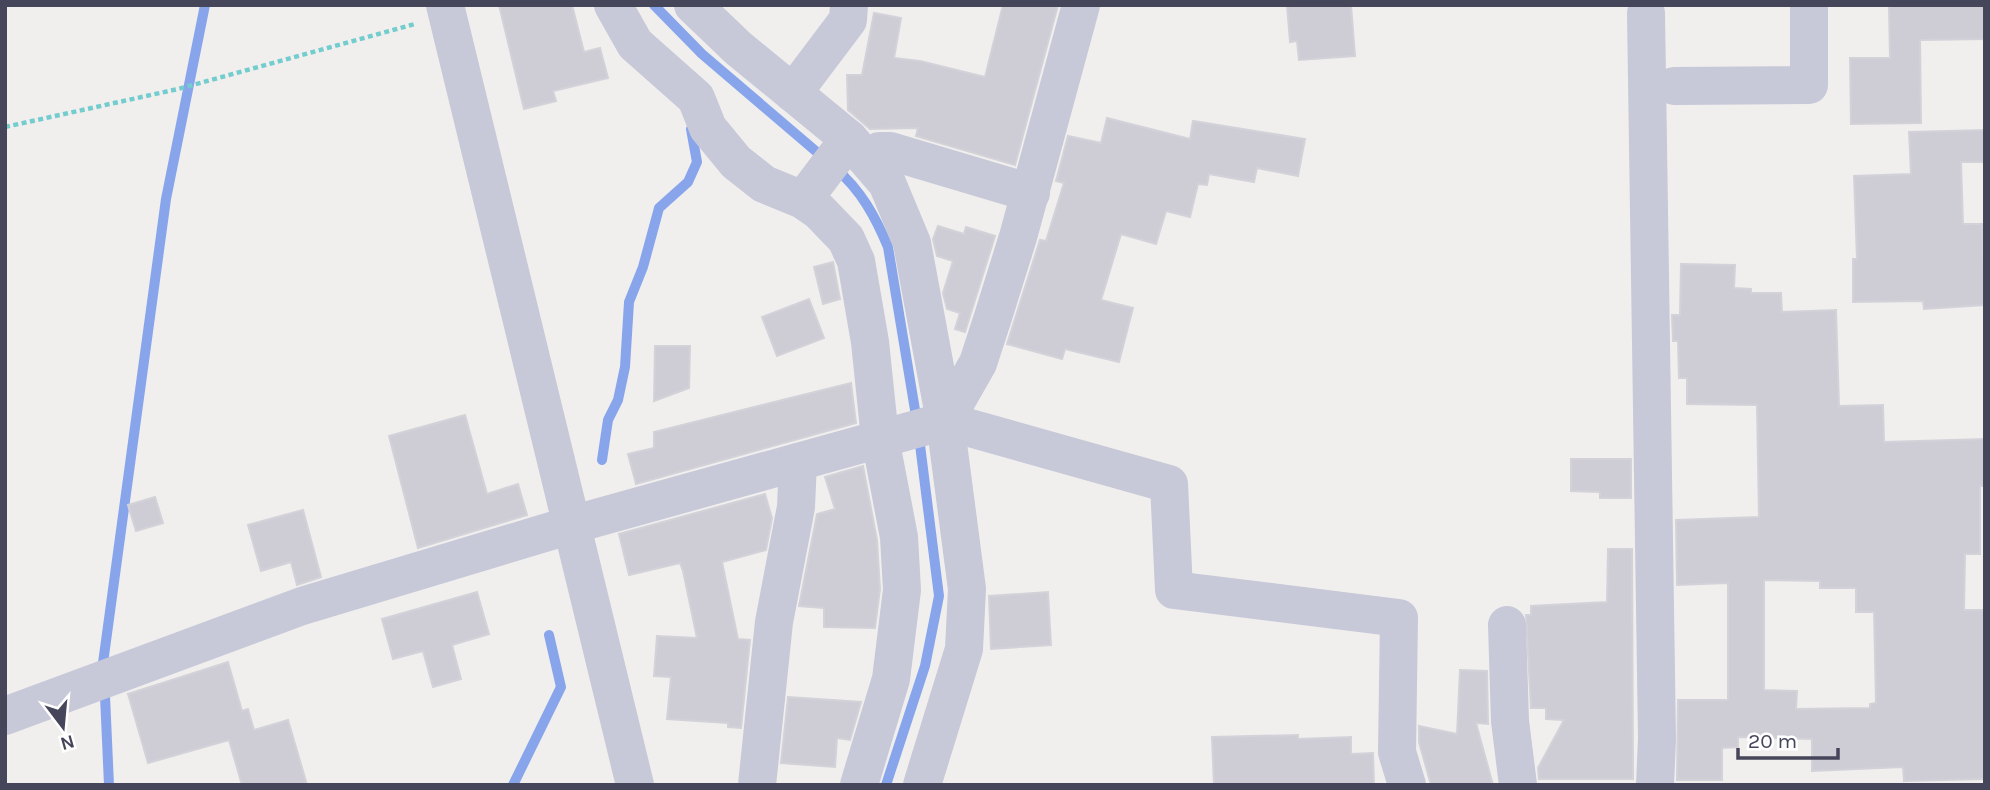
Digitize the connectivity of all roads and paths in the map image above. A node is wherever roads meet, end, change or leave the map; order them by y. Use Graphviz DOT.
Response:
graph roads {
  1 [pos="614,5"];
  2 [pos="693,5"];
  3 [pos="849,5"];
  4 [pos="1081,5"];
  5 [pos="1809,5"];
  6 [pos="1646,13"];
  7 [pos="431,14"];
  8 [pos="1674,86"];
  9 [pos="793,93"];
  10 [pos="5,127"];
  11 [pos="853,149"];
  12 [pos="807,193"];
  13 [pos="1031,193"];
  14 [pos="942,422"];
  15 [pos="888,436"];
  16 [pos="798,462"];
  17 [pos="571,525"];
  18 [pos="1507,625"];
  19 [pos="5,716"];
  20 [pos="635,785"];
  21 [pos="757,785"];
  22 [pos="859,785"];
  23 [pos="922,785"];
  24 [pos="1407,785"];
  25 [pos="1518,785"];
  26 [pos="1654,785"];
  1 -- 12 [label="street"];
  2 -- 9 [label="street"];
  3 -- 9 [label="street"];
  4 -- 13 [label="street"];
  5 -- 8 [label="street"];
  6 -- 26 [label="street"];
  7 -- 10 [label="path"];
  7 -- 17 [label="street"];
  9 -- 11 [label="street"];
  11 -- 12 [label="street"];
  11 -- 13 [label="street"];
  11 -- 14 [label="street"];
  12 -- 15 [label="street"];
  13 -- 14 [label="street"];
  14 -- 15 [label="street"];
  14 -- 23 [label="street"];
  14 -- 24 [label="street"];
  15 -- 16 [label="street"];
  15 -- 22 [label="street"];
  16 -- 17 [label="street"];
  16 -- 21 [label="street"];
  17 -- 19 [label="street"];
  17 -- 20 [label="street"];
  18 -- 25 [label="street"];
}
